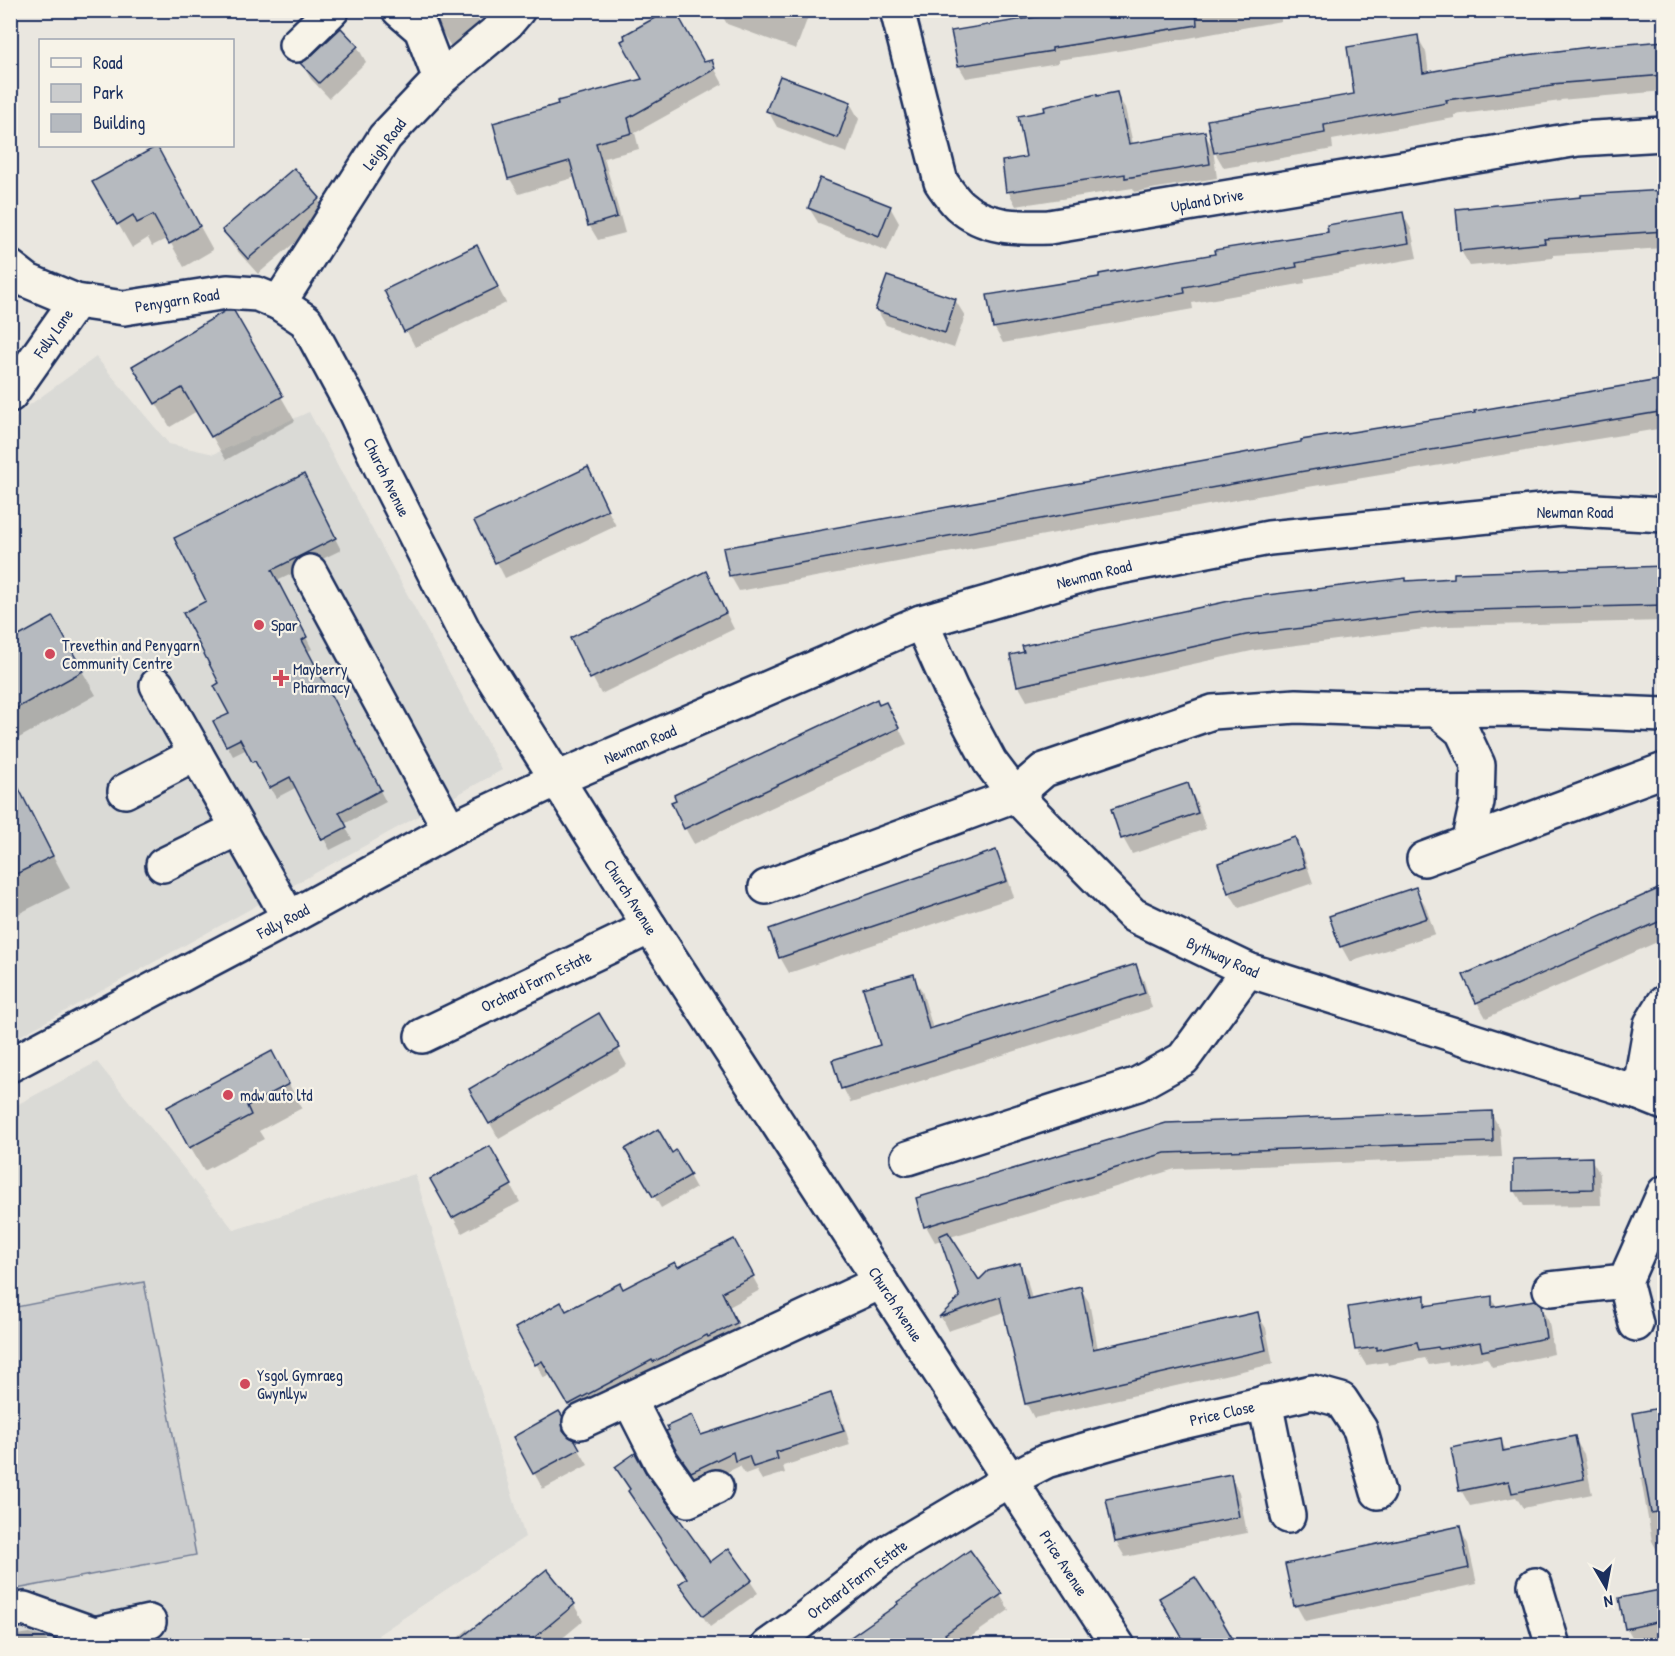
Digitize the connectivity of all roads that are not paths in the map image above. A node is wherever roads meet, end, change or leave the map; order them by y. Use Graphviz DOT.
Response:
graph roads {
  1 [pos="332,10"];
  2 [pos="399,10"];
  3 [pos="518,10"];
  4 [pos="897,10"];
  5 [pos="296,45"];
  6 [pos="440,79"];
  7 [pos="1665,134"];
  8 [pos="10,267"];
  9 [pos="76,301"];
  10 [pos="279,303"];
  11 [pos="10,395"];
  12 [pos="1665,515"];
  13 [pos="310,572"];
  14 [pos="921,622"];
  15 [pos="158,685"];
  16 [pos="1437,710"];
  17 [pos="1665,715"];
  18 [pos="196,754"];
  19 [pos="1665,770"];
  20 [pos="557,780"];
  21 [pos="125,791"];
  22 [pos="1015,795"];
  23 [pos="237,829"];
  24 [pos="450,830"];
  25 [pos="1468,843"];
  26 [pos="1424,859"];
  27 [pos="164,865"];
  28 [pos="766,887"];
  29 [pos="289,918"];
  30 [pos="650,927"];
  31 [pos="1248,970"];
  32 [pos="1665,1003"];
  33 [pos="422,1036"];
  34 [pos="10,1065"];
  35 [pos="1652,1098"];
  36 [pos="908,1158"];
  37 [pos="1665,1193"];
  38 [pos="1625,1281"];
  39 [pos="881,1282"];
  40 [pos="1550,1289"];
  41 [pos="1636,1323"];
  42 [pos="629,1399"];
  43 [pos="1265,1402"];
  44 [pos="580,1422"];
  45 [pos="1009,1479"];
  46 [pos="716,1487"];
  47 [pos="1378,1492"];
  48 [pos="1288,1516"];
  49 [pos="1535,1585"];
  50 [pos="10,1611"];
  51 [pos="149,1622"];
  52 [pos="768,1646"];
  53 [pos="1118,1646"];
  54 [pos="1553,1646"];
  1 -- 5 [label="street"];
  2 -- 6 [label="street"];
  3 -- 6 [label="street, Leigh Road"];
  4 -- 7 [label="street, Upland Drive"];
  6 -- 10 [label="street, Leigh Road"];
  8 -- 9 [label="street, Penygarn Road"];
  9 -- 10 [label="street, Penygarn Road"];
  9 -- 11 [label="street, Folly Lane"];
  10 -- 20 [label="street, Church Avenue"];
  12 -- 14 [label="street, Newman Road"];
  13 -- 24 [label="street"];
  14 -- 20 [label="street, Newman Road"];
  14 -- 22 [label="street, Bythway Road"];
  15 -- 18 [label="street"];
  16 -- 17 [label="street"];
  16 -- 22 [label="street"];
  16 -- 25 [label="street"];
  18 -- 21 [label="street"];
  18 -- 23 [label="street"];
  19 -- 25 [label="street"];
  20 -- 24 [label="street, Folly Road"];
  20 -- 30 [label="street, Church Avenue"];
  22 -- 28 [label="street"];
  22 -- 31 [label="street, Bythway Road"];
  23 -- 27 [label="street"];
  23 -- 29 [label="street"];
  24 -- 29 [label="street, Folly Road"];
  25 -- 26 [label="street"];
  29 -- 34 [label="street, Folly Road"];
  30 -- 33 [label="street, Orchard Farm Estate"];
  30 -- 39 [label="street, Church Avenue"];
  31 -- 35 [label="street, Bythway Road"];
  31 -- 36 [label="street"];
  32 -- 35 [label="street"];
  37 -- 38 [label="street"];
  38 -- 40 [label="street"];
  38 -- 41 [label="street"];
  39 -- 42 [label="street"];
  39 -- 45 [label="street, Church Avenue"];
  42 -- 44 [label="street"];
  42 -- 46 [label="street"];
  43 -- 45 [label="street, Price Close"];
  43 -- 47 [label="street, Price Close"];
  43 -- 48 [label="street"];
  45 -- 52 [label="street, Orchard Farm Estate"];
  45 -- 53 [label="street, Price Avenue"];
  49 -- 54 [label="street"];
  50 -- 51 [label="street"];
}
